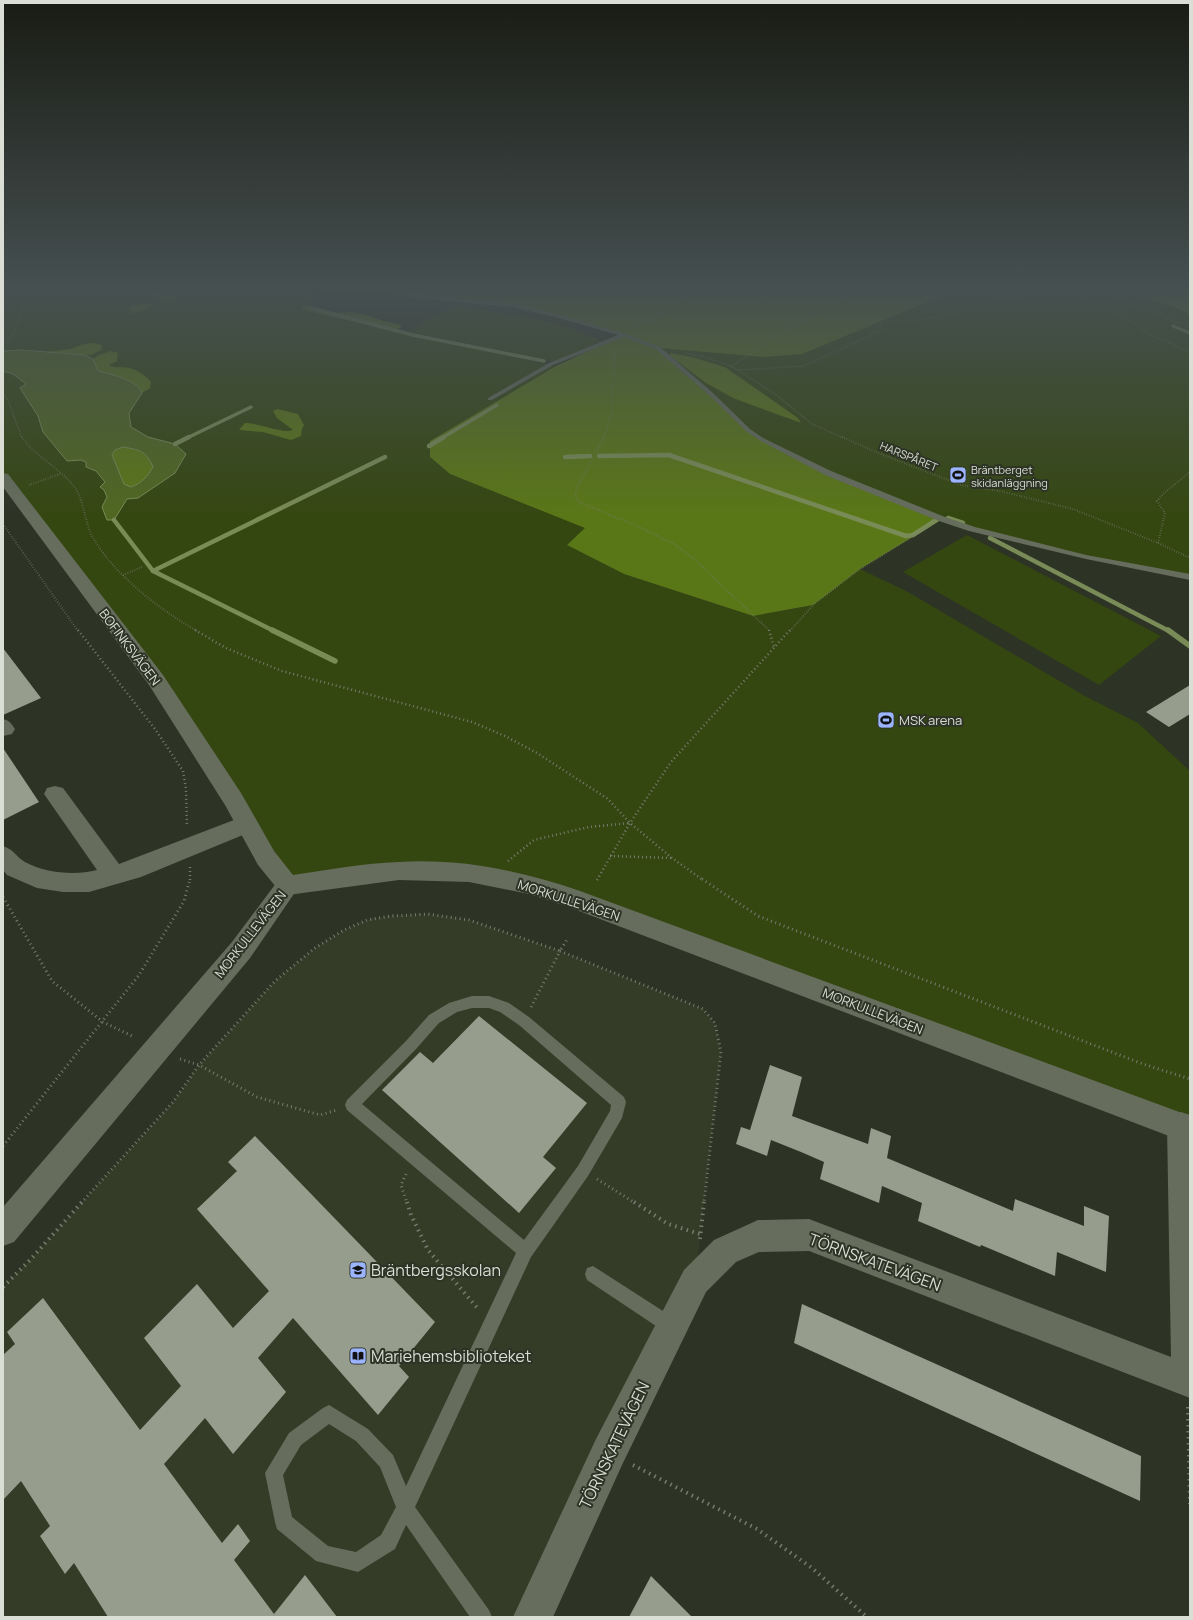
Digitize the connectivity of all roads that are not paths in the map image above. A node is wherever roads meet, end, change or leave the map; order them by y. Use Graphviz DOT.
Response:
graph roads {
  1 [pos="552,364"];
  2 [pos="676,364"];
  3 [pos="490,399"];
  4 [pos="8,483"];
  5 [pos="1190,577"];
  6 [pos="55,794"];
  7 [pos="247,824"];
  8 [pos="3,855"];
  9 [pos="114,875"];
  10 [pos="288,885"];
  11 [pos="1185,1128"];
  12 [pos="3,1231"];
  13 [pos="525,1250"];
  14 [pos="593,1274"];
  15 [pos="672,1327"];
  16 [pos="1189,1381"];
  17 [pos="405,1508"];
  18 [pos="482,1617"];
  19 [pos="533,1617"];
  1 -- 3 [label="lane"];
  2 -- 5 [label="lane"];
  4 -- 7 [label="street, BOFINKSVÄGEN"];
  6 -- 9 [label="street"];
  7 -- 9 [label="street"];
  7 -- 10 [label="street, BOFINKSVÄGEN"];
  8 -- 9 [label="street"];
  10 -- 11 [label="street, MORKULLEVÄGEN"];
  10 -- 12 [label="street, MORKULLEVÄGEN"];
  11 -- 16 [label="street"];
  13 -- 13 [label="lane"];
  13 -- 17 [label="lane"];
  14 -- 15 [label="lane"];
  15 -- 16 [label="street, TÖRNSKATEVÄGEN"];
  15 -- 19 [label="street, TÖRNSKATEVÄGEN"];
  17 -- 17 [label="lane"];
  17 -- 18 [label="lane"];
}
